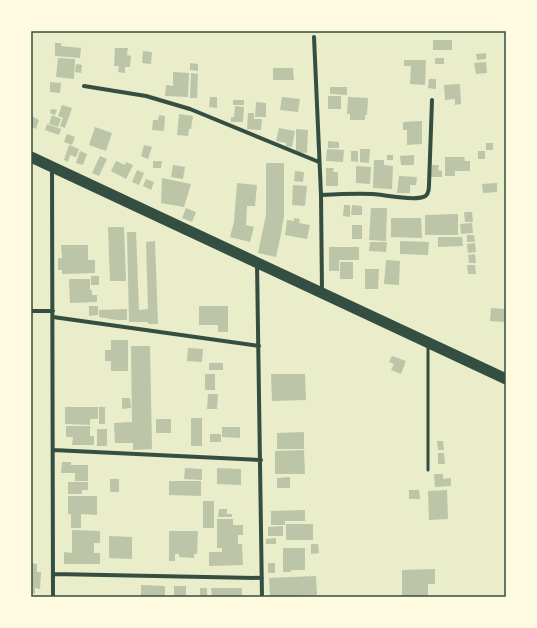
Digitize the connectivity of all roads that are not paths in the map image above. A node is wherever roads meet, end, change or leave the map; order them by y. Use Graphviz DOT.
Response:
graph roads {
  1 [pos="314,37"];
  2 [pos="84,86"];
  3 [pos="432,100"];
  4 [pos="31,157"];
  5 [pos="319,162"];
  6 [pos="52,167"];
  7 [pos="321,195"];
  8 [pos="257,263"];
  9 [pos="322,294"];
  10 [pos="31,310"];
  11 [pos="53,311"];
  12 [pos="53,316"];
  13 [pos="428,343"];
  14 [pos="259,346"];
  15 [pos="506,379"];
  16 [pos="53,450"];
  17 [pos="261,460"];
  18 [pos="428,470"];
  19 [pos="54,574"];
  20 [pos="262,578"];
  21 [pos="53,597"];
  22 [pos="262,597"];
  1 -- 5 [label="street"];
  2 -- 5 [label="street"];
  3 -- 7 [label="street"];
  4 -- 6 [label="highway"];
  5 -- 7 [label="street"];
  6 -- 8 [label="highway"];
  6 -- 11 [label="street"];
  7 -- 9 [label="street"];
  8 -- 9 [label="highway"];
  8 -- 14 [label="street"];
  9 -- 13 [label="highway"];
  10 -- 11 [label="street"];
  11 -- 12 [label="street"];
  12 -- 14 [label="street"];
  12 -- 16 [label="street"];
  13 -- 15 [label="highway"];
  13 -- 18 [label="lane"];
  14 -- 17 [label="street"];
  16 -- 17 [label="street"];
  16 -- 19 [label="street"];
  17 -- 20 [label="street"];
  19 -- 20 [label="street"];
  19 -- 21 [label="street"];
  20 -- 22 [label="street"];
}
